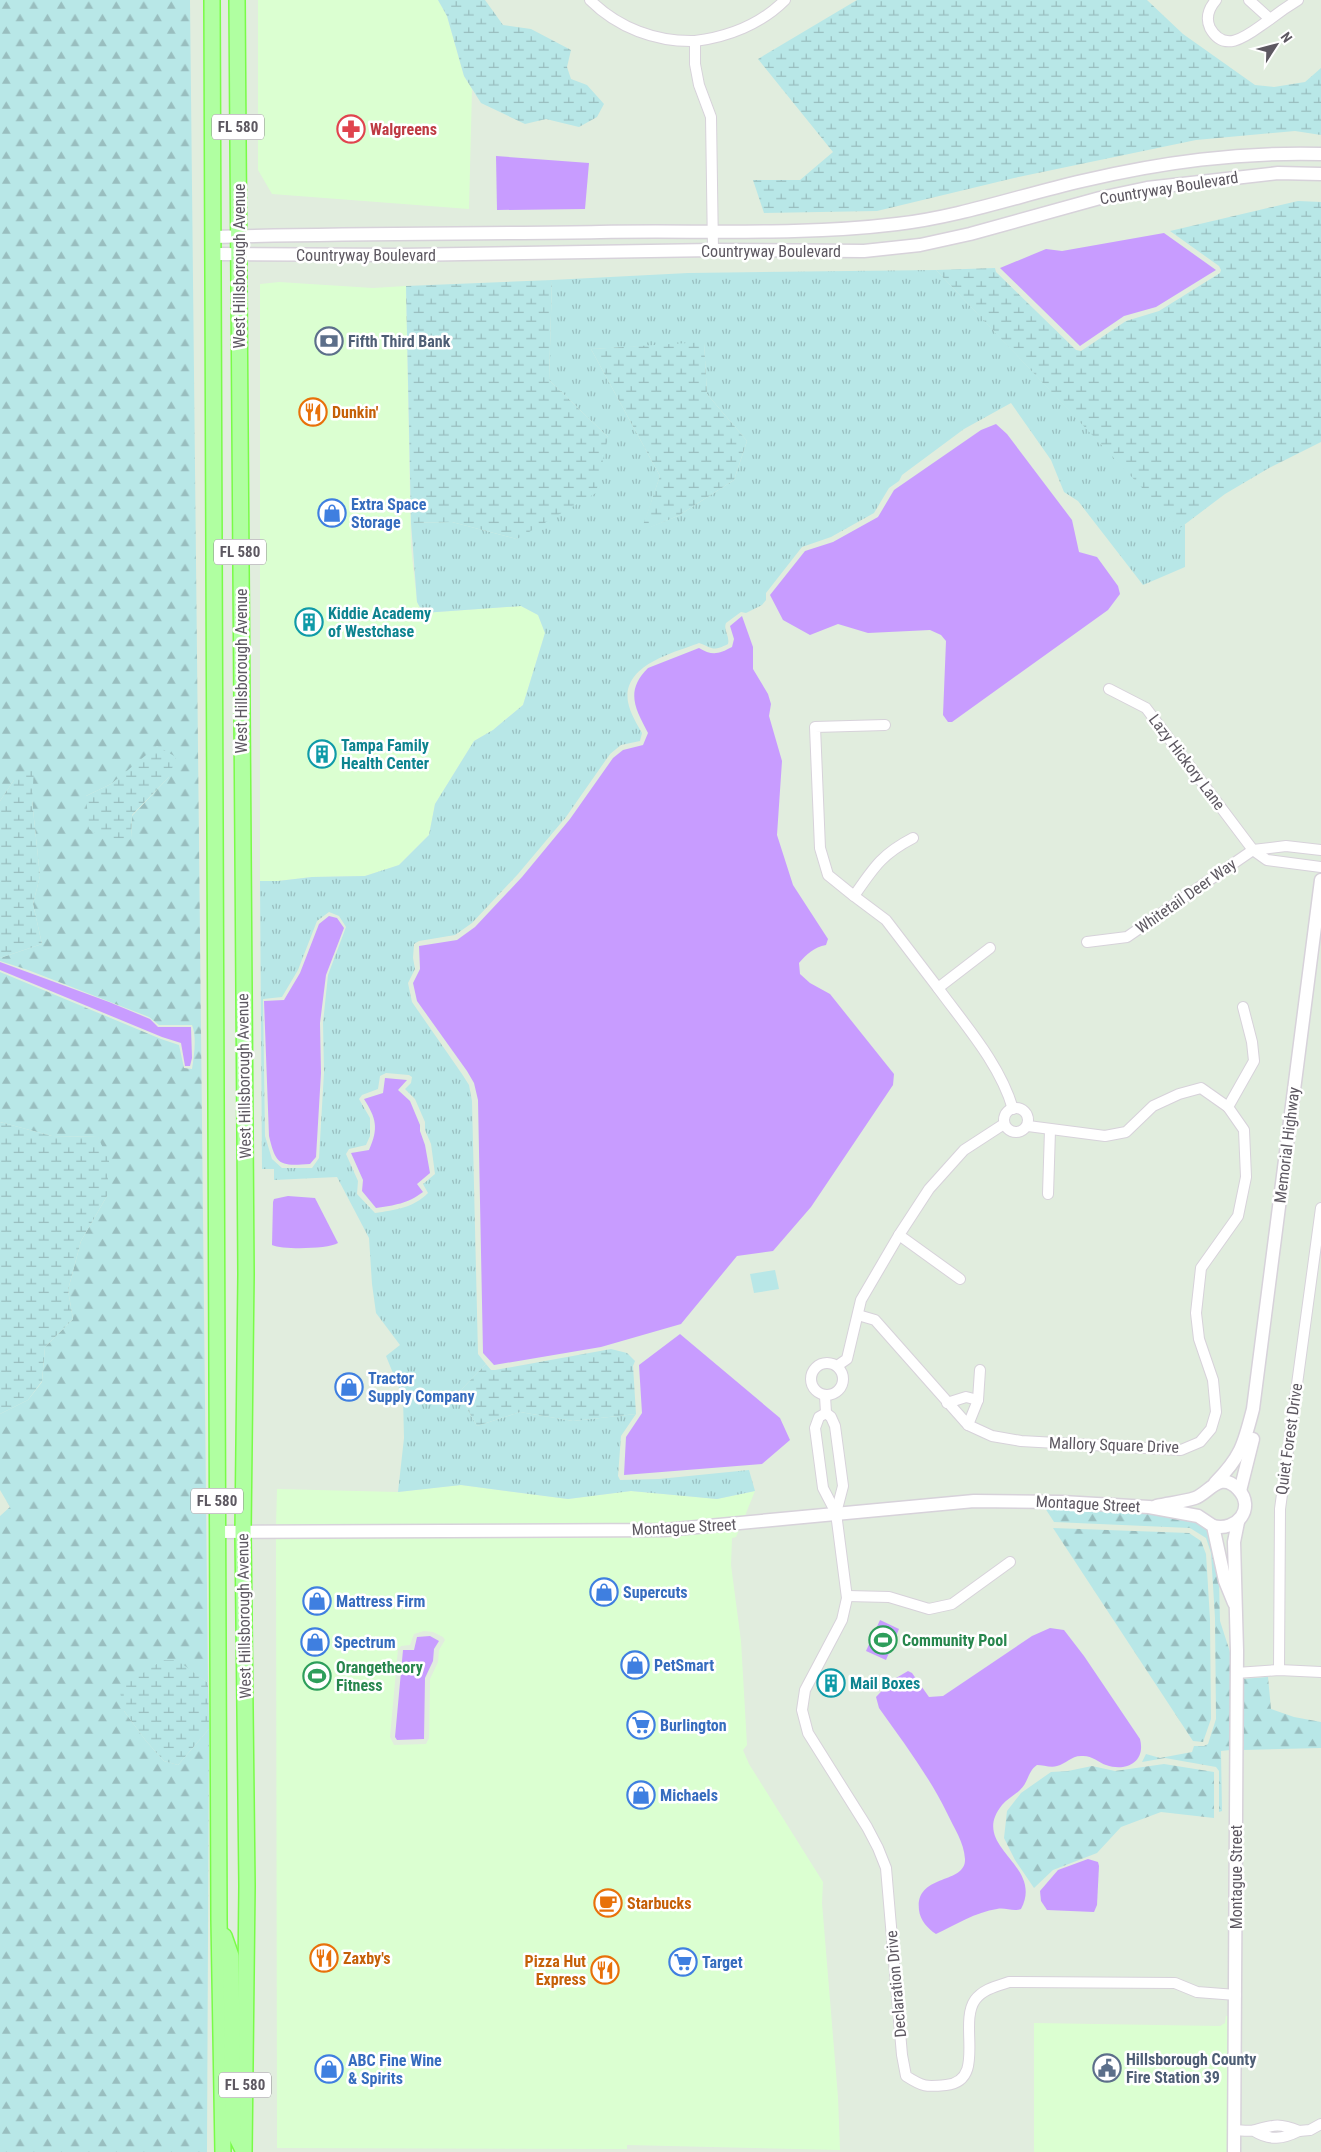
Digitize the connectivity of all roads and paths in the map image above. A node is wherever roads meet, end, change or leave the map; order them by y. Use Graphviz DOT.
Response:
graph roads {
  1 [pos="212,0"];
  2 [pos="237,0"];
  3 [pos="590,0"];
  4 [pos="785,0"];
  5 [pos="1216,0"];
  6 [pos="1249,0"];
  7 [pos="1298,0"];
  8 [pos="1270,18"];
  9 [pos="695,42"];
  10 [pos="1321,154"];
  11 [pos="1321,174"];
  12 [pos="1062,186"];
  13 [pos="1067,208"];
  14 [pos="713,232"];
  15 [pos="213,236"];
  16 [pos="239,236"];
  17 [pos="713,250"];
  18 [pos="213,254"];
  19 [pos="239,254"];
  20 [pos="1109,689"];
  21 [pos="885,725"];
  22 [pos="913,838"];
  23 [pos="1253,850"];
  24 [pos="1321,850"];
  25 [pos="1321,867"];
  26 [pos="1321,880"];
  27 [pos="854,896"];
  28 [pos="1087,942"];
  29 [pos="990,948"];
  30 [pos="938,988"];
  31 [pos="1243,1007"];
  32 [pos="1228,1106"];
  33 [pos="1012,1109"];
  34 [pos="1004,1124"];
  35 [pos="1028,1126"];
  36 [pos="1050,1130"];
  37 [pos="1048,1194"];
  38 [pos="1321,1208"];
  39 [pos="898,1235"];
  40 [pos="960,1279"];
  41 [pos="858,1315"];
  42 [pos="837,1366"];
  43 [pos="980,1370"];
  44 [pos="825,1396"];
  45 [pos="978,1400"];
  46 [pos="947,1403"];
  47 [pos="1253,1410"];
  48 [pos="826,1413"];
  49 [pos="968,1425"];
  50 [pos="1216,1483"];
  51 [pos="1240,1491"];
  52 [pos="1194,1498"];
  53 [pos="1149,1507"];
  54 [pos="836,1513"];
  55 [pos="1238,1522"];
  56 [pos="1213,1526"];
  57 [pos="218,1532"];
  58 [pos="243,1532"];
  59 [pos="1010,1562"];
  60 [pos="846,1596"];
  61 [pos="1234,1602"];
  62 [pos="1279,1670"];
  63 [pos="1321,1672"];
  64 [pos="1236,1673"];
  65 [pos="219,1920"];
  66 [pos="1236,1995"];
  67 [pos="1321,2124"];
  68 [pos="1235,2130"];
  69 [pos="223,2152"];
  70 [pos="244,2152"];
  71 [pos="1234,2152"];
  1 -- 15 [label="main road, West Hillsborough Avenue / FL 580"];
  2 -- 16 [label="main road, West Hillsborough Avenue / FL 580"];
  3 -- 9 [label="street"];
  4 -- 9 [label="street"];
  5 -- 8 [label="street"];
  6 -- 8 [label="street"];
  7 -- 8 [label="street"];
  9 -- 14 [label="street"];
  10 -- 12 [label="street, Countryway Boulevard"];
  11 -- 13 [label="street, Countryway Boulevard"];
  12 -- 13 [label="street"];
  12 -- 14 [label="street, Countryway Boulevard"];
  13 -- 17 [label="street, Countryway Boulevard"];
  14 -- 16 [label="street, Countryway Boulevard"];
  14 -- 17 [label="street"];
  15 -- 16 [label="street, Countryway Boulevard"];
  15 -- 18 [label="main road, West Hillsborough Avenue / FL 580"];
  16 -- 19 [label="main road, West Hillsborough Avenue / FL 580"];
  17 -- 19 [label="street, Countryway Boulevard"];
  18 -- 19 [label="street, Countryway Boulevard"];
  18 -- 57 [label="main road, West Hillsborough Avenue / FL 580"];
  19 -- 58 [label="main road, West Hillsborough Avenue / FL 580"];
  20 -- 23 [label="street, Lazy Hickory Lane"];
  21 -- 27 [label="street"];
  22 -- 27 [label="street"];
  23 -- 24 [label="street, Whitetail Deer Way"];
  23 -- 25 [label="street, Whitetail Deer Way"];
  23 -- 28 [label="street, Whitetail Deer Way"];
  26 -- 47 [label="street, Memorial Highway"];
  27 -- 30 [label="street"];
  29 -- 30 [label="street"];
  30 -- 33 [label="street"];
  31 -- 32 [label="street"];
  32 -- 36 [label="street, Mallory Square Drive"];
  32 -- 49 [label="street, Mallory Square Drive"];
  33 -- 34 [label="street"];
  33 -- 35 [label="street"];
  34 -- 35 [label="street, Mallory Square Drive"];
  34 -- 39 [label="street"];
  35 -- 36 [label="street, Mallory Square Drive"];
  36 -- 37 [label="street"];
  38 -- 62 [label="street, Quiet Forest Drive"];
  39 -- 40 [label="street"];
  39 -- 41 [label="street"];
  41 -- 42 [label="street"];
  41 -- 46 [label="street, Mallory Square Drive"];
  42 -- 44 [label="street"];
  42 -- 44 [label="street"];
  43 -- 45 [label="street"];
  44 -- 48 [label="street"];
  45 -- 46 [label="street"];
  45 -- 49 [label="street"];
  46 -- 49 [label="street, Mallory Square Drive"];
  47 -- 50 [label="street, Memorial Highway"];
  47 -- 51 [label="street, Memorial Highway"];
  48 -- 54 [label="street"];
  48 -- 54 [label="street"];
  50 -- 51 [label="street"];
  50 -- 52 [label="street, Memorial Highway"];
  51 -- 55 [label="street, Memorial Highway"];
  52 -- 53 [label="street, Montague Street"];
  53 -- 54 [label="street, Montague Street"];
  53 -- 56 [label="street, Montague Street"];
  54 -- 58 [label="street, Montague Street"];
  54 -- 60 [label="street, Declaration Drive"];
  55 -- 56 [label="street"];
  55 -- 61 [label="street, Montague Street"];
  56 -- 61 [label="street, Montague Street"];
  57 -- 58 [label="street, Montague Street"];
  57 -- 65 [label="main road, West Hillsborough Avenue / FL 580"];
  58 -- 70 [label="main road, West Hillsborough Avenue / FL 580"];
  59 -- 60 [label="street"];
  60 -- 66 [label="street, Declaration Drive"];
  61 -- 64 [label="street, Montague Street"];
  62 -- 63 [label="street"];
  62 -- 64 [label="street"];
  64 -- 66 [label="street, Montague Street"];
  65 -- 69 [label="main road, West Hillsborough Avenue / FL 580"];
  65 -- 70 [label="main road"];
  66 -- 68 [label="street, Montague Street"];
  67 -- 68 [label="street"];
  68 -- 71 [label="street, Montague Street"];
}
